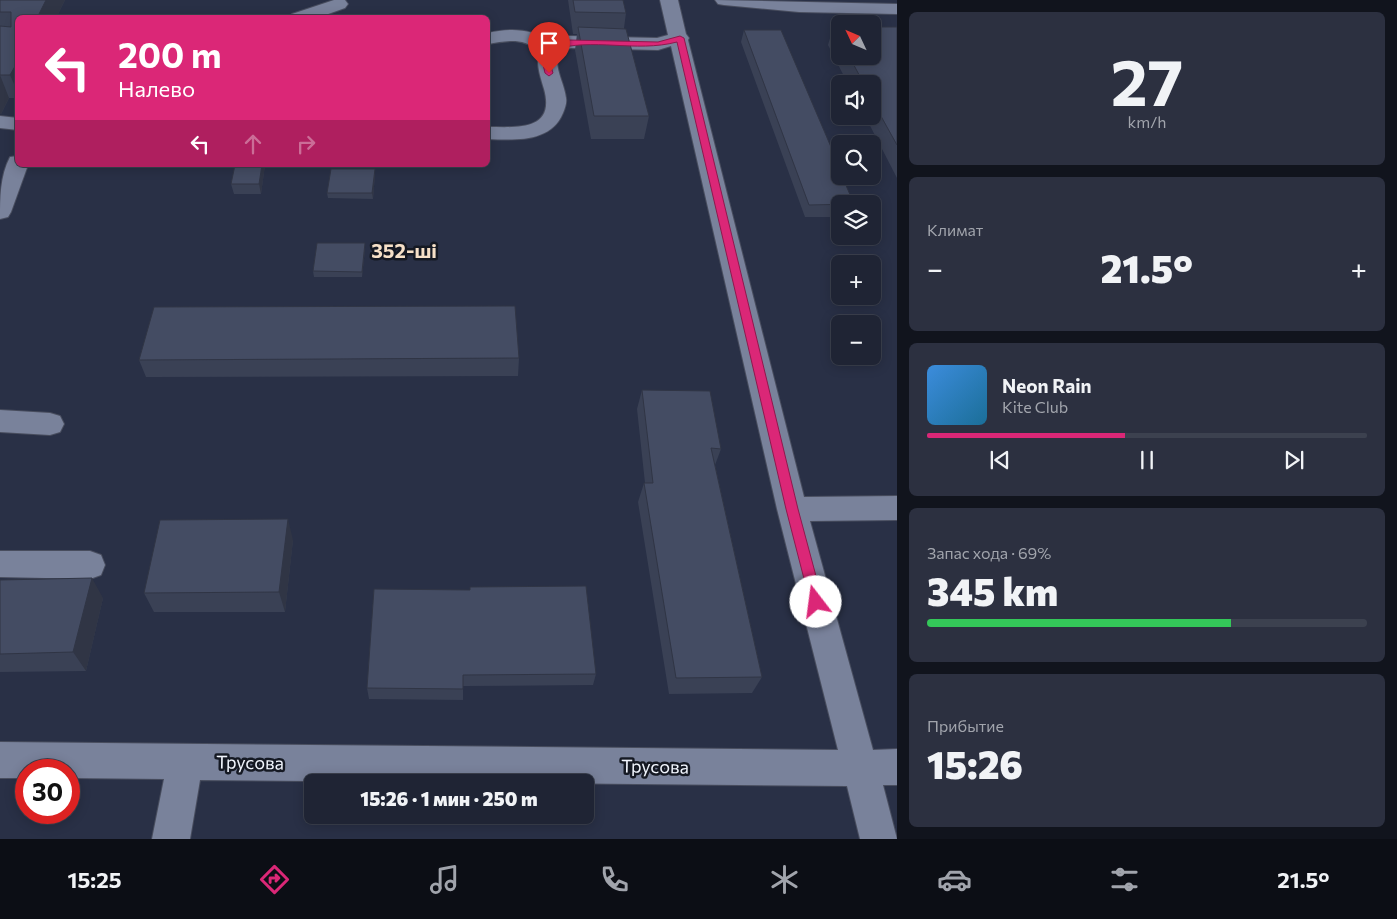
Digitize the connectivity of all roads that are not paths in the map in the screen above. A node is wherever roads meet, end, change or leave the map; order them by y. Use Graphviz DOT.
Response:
graph roads {
  1 [pos="670,0"];
  2 [pos="724,0"];
  3 [pos="339,4"];
  4 [pos="797,4"];
  5 [pos="897,9"];
  6 [pos="307,15"];
  7 [pos="490,38"];
  8 [pos="680,38"];
  9 [pos="549,49"];
  10 [pos="0,122"];
  11 [pos="15,124"];
  12 [pos="490,133"];
  13 [pos="16,167"];
  14 [pos="0,212"];
  15 [pos="0,422"];
  16 [pos="50,424"];
  17 [pos="897,508"];
  18 [pos="792,509"];
  19 [pos="0,564"];
  20 [pos="90,566"];
  21 [pos="0,760"];
  22 [pos="185,762"];
  23 [pos="897,767"];
  24 [pos="861,768"];
  25 [pos="171,839"];
  26 [pos="879,839"];
  1 -- 8 [label="street"];
  2 -- 4 [label="street"];
  3 -- 6 [label="street"];
  4 -- 5 [label="street"];
  7 -- 9 [label="street"];
  8 -- 9 [label="street"];
  8 -- 18 [label="street"];
  9 -- 12 [label="street"];
  10 -- 11 [label="street"];
  13 -- 14 [label="street"];
  15 -- 16 [label="street"];
  17 -- 18 [label="street"];
  18 -- 24 [label="street"];
  19 -- 20 [label="street"];
  21 -- 22 [label="street, Трусова"];
  22 -- 24 [label="street, Трусова"];
  22 -- 25 [label="street"];
  23 -- 24 [label="street, Трусова"];
  24 -- 26 [label="street"];
}
